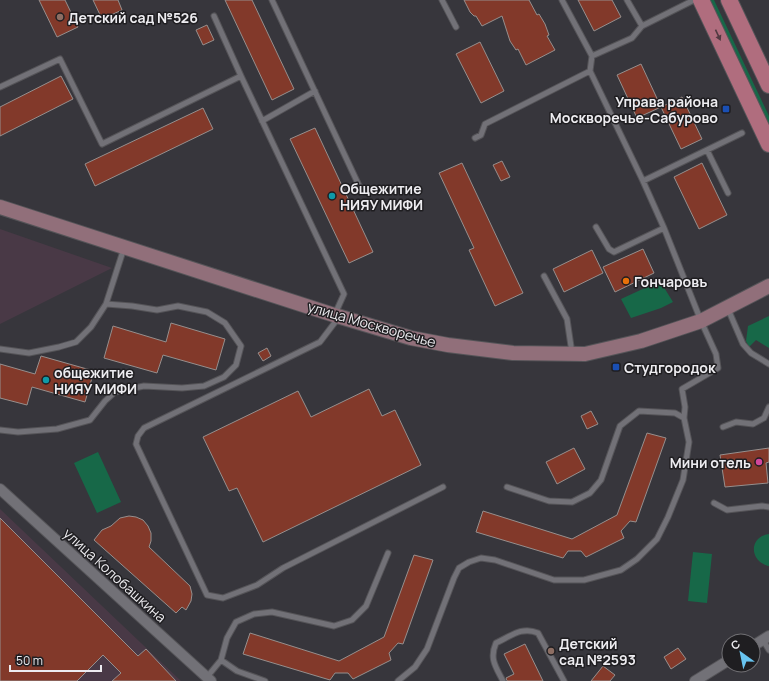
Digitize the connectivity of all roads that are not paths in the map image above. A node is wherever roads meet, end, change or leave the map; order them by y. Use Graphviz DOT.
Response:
graph roads {
  1 [pos="272,0"];
  2 [pos="442,0"];
  3 [pos="562,0"];
  4 [pos="627,0"];
  5 [pos="694,0"];
  6 [pos="702,0"];
  7 [pos="729,0"];
  8 [pos="214,16"];
  9 [pos="642,26"];
  10 [pos="456,27"];
  11 [pos="592,56"];
  12 [pos="590,71"];
  13 [pos="241,76"];
  14 [pos="769,85"];
  15 [pos="0,87"];
  16 [pos="315,92"];
  17 [pos="262,121"];
  18 [pos="742,133"];
  19 [pos="475,138"];
  20 [pos="769,144"];
  21 [pos="707,150"];
  22 [pos="643,181"];
  23 [pos="362,192"];
  24 [pos="728,193"];
  25 [pos="0,207"];
  26 [pos="596,227"];
  27 [pos="664,228"];
  28 [pos="124,247"];
  29 [pos="544,276"];
  30 [pos="769,286"];
  31 [pos="106,304"];
  32 [pos="728,308"];
  33 [pos="337,316"];
  34 [pos="700,321"];
  35 [pos="0,349"];
  36 [pos="572,354"];
  37 [pos="769,364"];
  38 [pos="769,407"];
  39 [pos="684,418"];
  40 [pos="723,427"];
  41 [pos="0,430"];
  42 [pos="443,487"];
  43 [pos="507,487"];
  44 [pos="0,489"];
  45 [pos="714,503"];
  46 [pos="769,507"];
  47 [pos="388,553"];
  48 [pos="766,638"];
  49 [pos="769,650"];
  50 [pos="221,660"];
  51 [pos="721,665"];
  52 [pos="208,679"];
  53 [pos="265,681"];
  54 [pos="398,681"];
  55 [pos="503,681"];
  56 [pos="564,681"];
  57 [pos="695,681"];
  1 -- 16 [label="lane"];
  2 -- 10 [label="lane"];
  3 -- 11 [label="lane"];
  4 -- 9 [label="lane"];
  5 -- 9 [label="lane"];
  6 -- 20 [label="main road, one-way"];
  7 -- 14 [label="main road"];
  8 -- 13 [label="lane"];
  9 -- 11 [label="lane"];
  11 -- 12 [label="lane"];
  12 -- 19 [label="lane"];
  12 -- 22 [label="lane"];
  13 -- 15 [label="lane"];
  13 -- 17 [label="lane"];
  16 -- 17 [label="lane"];
  16 -- 23 [label="lane"];
  17 -- 33 [label="lane"];
  18 -- 21 [label="lane"];
  21 -- 22 [label="lane"];
  21 -- 24 [label="lane"];
  22 -- 27 [label="lane"];
  25 -- 28 [label="main road, улица Москворечье"];
  26 -- 27 [label="lane"];
  27 -- 34 [label="lane"];
  28 -- 31 [label="lane"];
  28 -- 33 [label="main road, улица Москворечье"];
  29 -- 36 [label="lane"];
  30 -- 32 [label="main road, улица Москворечье"];
  31 -- 35 [label="lane"];
  31 -- 41 [label="lane"];
  32 -- 34 [label="main road, улица Москворечье"];
  32 -- 37 [label="lane"];
  33 -- 36 [label="main road, улица Москворечье"];
  33 -- 42 [label="lane"];
  34 -- 36 [label="main road, улица Москворечье"];
  34 -- 39 [label="lane"];
  38 -- 40 [label="lane"];
  39 -- 43 [label="lane"];
  39 -- 54 [label="lane"];
  44 -- 52 [label="street, улица Колобашкина"];
  45 -- 46 [label="lane"];
  47 -- 50 [label="lane"];
  48 -- 49 [label="lane"];
  50 -- 52 [label="lane"];
  50 -- 53 [label="lane"];
  51 -- 57 [label="street"];
  55 -- 56 [label="lane"];
}
